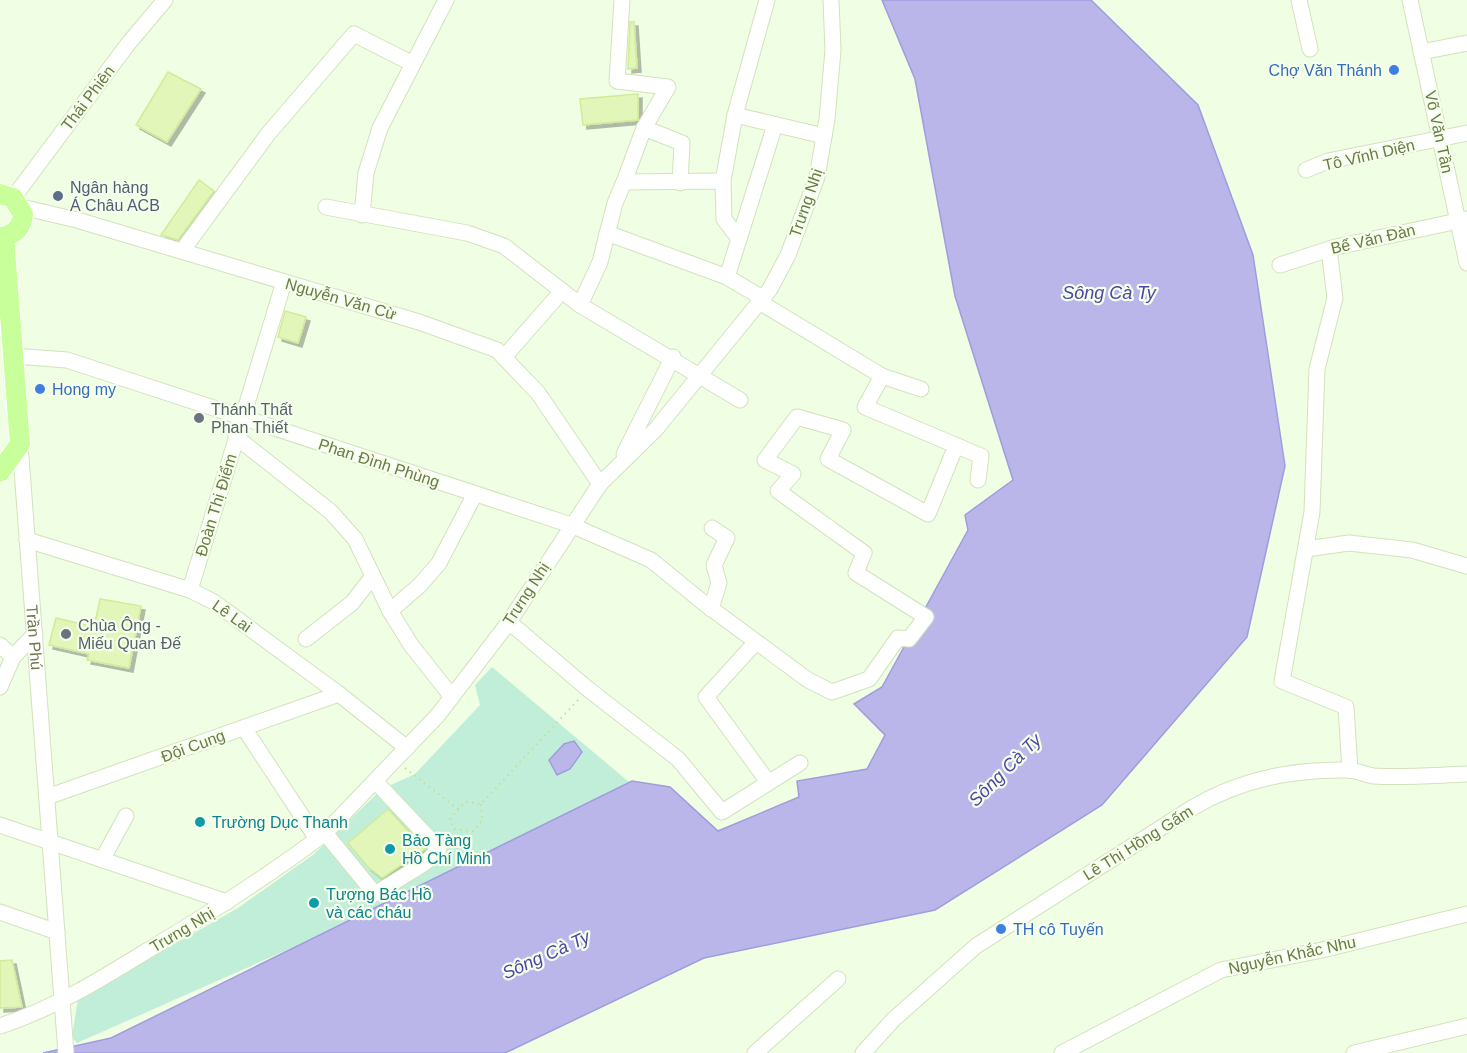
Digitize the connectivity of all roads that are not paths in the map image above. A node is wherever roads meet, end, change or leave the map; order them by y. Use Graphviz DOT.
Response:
graph roads {
  1 [pos="165,0"];
  2 [pos="446,0"];
  3 [pos="622,0"];
  4 [pos="767,0"];
  5 [pos="831,0"];
  6 [pos="1299,0"];
  7 [pos="1410,0"];
  8 [pos="1467,43"];
  9 [pos="1310,49"];
  10 [pos="1421,52"];
  11 [pos="412,64"];
  12 [pos="735,115"];
  13 [pos="775,125"];
  14 [pos="644,128"];
  15 [pos="1467,133"];
  16 [pos="824,136"];
  17 [pos="1440,139"];
  18 [pos="1306,170"];
  19 [pos="723,181"];
  20 [pos="624,182"];
  21 [pos="680,183"];
  22 [pos="12,200"];
  23 [pos="326,207"];
  24 [pos="362,215"];
  25 [pos="1462,220"];
  26 [pos="607,233"];
  27 [pos="2,237"];
  28 [pos="739,239"];
  29 [pos="1329,249"];
  30 [pos="182,251"];
  31 [pos="1467,263"];
  32 [pos="1280,265"];
  33 [pos="728,277"];
  34 [pos="284,282"];
  35 [pos="562,291"];
  36 [pos="762,301"];
  37 [pos="580,305"];
  38 [pos="14,356"];
  39 [pos="505,356"];
  40 [pos="673,357"];
  41 [pos="701,375"];
  42 [pos="882,375"];
  43 [pos="921,389"];
  44 [pos="740,399"];
  45 [pos="242,418"];
  46 [pos="236,437"];
  47 [pos="20,444"];
  48 [pos="956,446"];
  49 [pos="619,465"];
  50 [pos="0,472"];
  51 [pos="978,480"];
  52 [pos="600,484"];
  53 [pos="475,494"];
  54 [pos="571,525"];
  55 [pos="712,528"];
  56 [pos="27,540"];
  57 [pos="1306,549"];
  58 [pos="1467,566"];
  59 [pos="373,576"];
  60 [pos="189,590"];
  61 [pos="711,609"];
  62 [pos="390,611"];
  63 [pos="509,622"];
  64 [pos="34,634"];
  65 [pos="306,639"];
  66 [pos="756,642"];
  67 [pos="0,645"];
  68 [pos="13,657"];
  69 [pos="0,687"];
  70 [pos="339,694"];
  71 [pos="452,697"];
  72 [pos="244,728"];
  73 [pos="407,748"];
  74 [pos="800,763"];
  75 [pos="1350,770"];
  76 [pos="1467,774"];
  77 [pos="376,782"];
  78 [pos="768,782"];
  79 [pos="47,797"];
  80 [pos="126,816"];
  81 [pos="0,825"];
  82 [pos="321,836"];
  83 [pos="50,841"];
  84 [pos="102,860"];
  85 [pos="227,902"];
  86 [pos="0,912"];
  87 [pos="1467,914"];
  88 [pos="57,932"];
  89 [pos="838,979"];
  90 [pos="62,1002"];
  91 [pos="0,1026"];
  92 [pos="1467,1026"];
  93 [pos="868,1051"];
  94 [pos="66,1053"];
  95 [pos="755,1053"];
  96 [pos="1062,1053"];
  97 [pos="1354,1053"];
  1 -- 22 [label="street, Thái Phiên"];
  2 -- 11 [label="street"];
  3 -- 14 [label="street"];
  4 -- 12 [label="street"];
  5 -- 16 [label="street, Trưng Nhị"];
  6 -- 9 [label="street"];
  7 -- 10 [label="street, Võ Văn Tần"];
  8 -- 10 [label="street"];
  10 -- 17 [label="street, Võ Văn Tần"];
  11 -- 24 [label="street"];
  11 -- 30 [label="street"];
  12 -- 13 [label="street"];
  12 -- 19 [label="street"];
  13 -- 16 [label="street"];
  13 -- 28 [label="street"];
  14 -- 20 [label="street"];
  14 -- 21 [label="street"];
  15 -- 17 [label="street, Tô Vĩnh Diện"];
  16 -- 36 [label="street, Trưng Nhị"];
  17 -- 18 [label="street, Tô Vĩnh Diện"];
  17 -- 25 [label="street, Võ Văn Tần"];
  19 -- 21 [label="street"];
  19 -- 28 [label="street"];
  20 -- 21 [label="street"];
  20 -- 26 [label="street"];
  22 -- 27 [label="main road"];
  22 -- 30 [label="street, Nguyễn Văn Cừ"];
  23 -- 24 [label="street"];
  24 -- 35 [label="street"];
  25 -- 29 [label="street, Bế Văn Đàn"];
  25 -- 31 [label="street, Võ Văn Tần"];
  26 -- 33 [label="street"];
  26 -- 37 [label="street"];
  27 -- 38 [label="main road, Trần Phú"];
  28 -- 33 [label="street"];
  29 -- 32 [label="street, Bế Văn Đàn"];
  29 -- 57 [label="street"];
  30 -- 34 [label="street, Nguyễn Văn Cừ"];
  33 -- 36 [label="street"];
  34 -- 39 [label="street, Nguyễn Văn Cừ"];
  34 -- 45 [label="street, Đoàn Thị Điểm"];
  35 -- 37 [label="street"];
  35 -- 39 [label="street"];
  36 -- 41 [label="street, Trưng Nhị"];
  36 -- 42 [label="street"];
  37 -- 40 [label="street"];
  38 -- 45 [label="street, Phan Đình Phùng"];
  38 -- 47 [label="main road, Trần Phú"];
  39 -- 52 [label="street, Nguyễn Văn Cừ"];
  40 -- 41 [label="street"];
  40 -- 49 [label="street"];
  41 -- 44 [label="street"];
  41 -- 49 [label="street, Trưng Nhị"];
  42 -- 43 [label="street"];
  42 -- 48 [label="street"];
  45 -- 46 [label="street, Đoàn Thị Điểm"];
  45 -- 53 [label="street, Phan Đình Phùng"];
  46 -- 59 [label="street"];
  46 -- 60 [label="street, Đoàn Thị Điểm"];
  47 -- 50 [label="main road"];
  47 -- 56 [label="street, Trần Phú"];
  48 -- 51 [label="street"];
  48 -- 66 [label="street, Phan Đình Phùng"];
  49 -- 52 [label="street, Trưng Nhị"];
  52 -- 54 [label="street, Trưng Nhị"];
  53 -- 54 [label="street, Phan Đình Phùng"];
  53 -- 62 [label="street"];
  54 -- 61 [label="street, Phan Đình Phùng"];
  54 -- 63 [label="street, Trưng Nhị"];
  55 -- 61 [label="street"];
  56 -- 60 [label="street, Lê Lai"];
  56 -- 64 [label="street, Trần Phú"];
  57 -- 58 [label="street"];
  57 -- 75 [label="street"];
  59 -- 62 [label="street"];
  59 -- 65 [label="street"];
  60 -- 70 [label="street, Lê Lai"];
  61 -- 66 [label="street, Phan Đình Phùng"];
  62 -- 71 [label="street"];
  63 -- 71 [label="street, Trưng Nhị"];
  63 -- 78 [label="street"];
  64 -- 68 [label="street"];
  64 -- 79 [label="street, Trần Phú"];
  66 -- 78 [label="street"];
  67 -- 68 [label="street"];
  68 -- 69 [label="street"];
  70 -- 72 [label="street, Đội Cung"];
  70 -- 73 [label="street, Lê Lai"];
  71 -- 73 [label="street, Trưng Nhị"];
  72 -- 79 [label="street, Đội Cung"];
  72 -- 82 [label="street"];
  73 -- 77 [label="street, Trưng Nhị"];
  74 -- 78 [label="street"];
  75 -- 76 [label="street, Lê Thị Hồng Gấm"];
  75 -- 93 [label="street, Lê Thị Hồng Gấm"];
  77 -- 82 [label="street, Trưng Nhị"];
  77 -- 82 [label="street"];
  79 -- 83 [label="street, Trần Phú"];
  80 -- 84 [label="street"];
  81 -- 83 [label="street"];
  82 -- 85 [label="street, Trưng Nhị"];
  83 -- 84 [label="street"];
  83 -- 88 [label="street, Trần Phú"];
  84 -- 85 [label="street"];
  85 -- 90 [label="street, Trưng Nhị"];
  86 -- 88 [label="street"];
  87 -- 96 [label="street, Nguyễn Khắc Nhu"];
  88 -- 90 [label="street, Trần Phú"];
  89 -- 95 [label="street"];
  90 -- 91 [label="street, Trưng Nhị"];
  90 -- 94 [label="street, Trần Phú"];
  92 -- 97 [label="street"];
}
